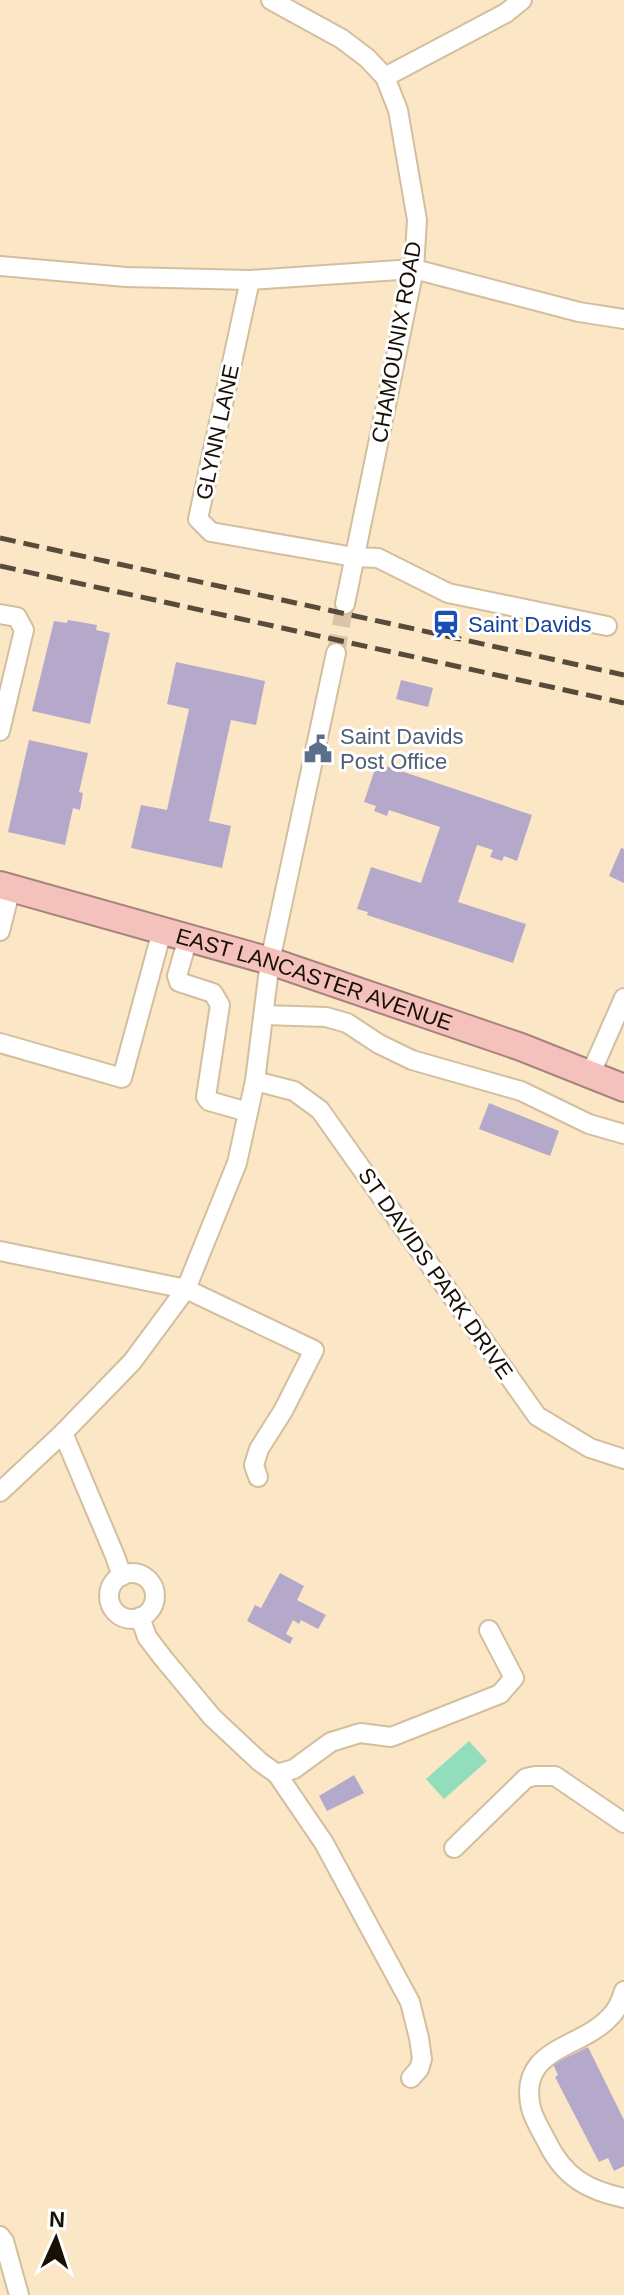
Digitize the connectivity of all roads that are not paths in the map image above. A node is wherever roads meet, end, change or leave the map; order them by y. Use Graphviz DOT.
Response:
graph roads {
  1 [pos="271,0"];
  2 [pos="522,0"];
  3 [pos="385,77"];
  4 [pos="0,266"];
  5 [pos="414,269"];
  6 [pos="250,280"];
  7 [pos="624,319"];
  8 [pos="354,557"];
  9 [pos="345,604"];
  10 [pos="0,614"];
  11 [pos="607,626"];
  12 [pos="336,653"];
  13 [pos="0,731"];
  14 [pos="6,886"];
  15 [pos="0,931"];
  16 [pos="162,931"];
  17 [pos="188,938"];
  18 [pos="270,961"];
  19 [pos="624,998"];
  20 [pos="264,1015"];
  21 [pos="0,1043"];
  22 [pos="590,1075"];
  23 [pos="255,1081"];
  24 [pos="624,1088"];
  25 [pos="248,1112"];
  26 [pos="624,1134"];
  27 [pos="0,1251"];
  28 [pos="186,1289"];
  29 [pos="63,1433"];
  30 [pos="624,1459"];
  31 [pos="258,1477"];
  32 [pos="0,1492"];
  33 [pos="122,1576"];
  34 [pos="140,1617"];
  35 [pos="489,1630"];
  36 [pos="277,1774"];
  37 [pos="624,1823"];
  38 [pos="454,1848"];
  39 [pos="624,1991"];
  40 [pos="411,2078"];
  41 [pos="624,2198"];
  42 [pos="0,2236"];
  43 [pos="19,2295"];
  1 -- 3 [label="street, CHAMOUNIX ROAD"];
  2 -- 3 [label="street"];
  3 -- 5 [label="street, CHAMOUNIX ROAD"];
  4 -- 6 [label="street"];
  5 -- 6 [label="street"];
  5 -- 7 [label="street"];
  5 -- 8 [label="street, CHAMOUNIX ROAD"];
  6 -- 8 [label="street, GLYNN LANE"];
  8 -- 9 [label="street, CHAMOUNIX ROAD"];
  8 -- 11 [label="street"];
  10 -- 13 [label="street"];
  12 -- 18 [label="street"];
  14 -- 15 [label="street"];
  14 -- 16 [label="highway, EAST LANCASTER AVENUE"];
  16 -- 17 [label="highway, EAST LANCASTER AVENUE"];
  16 -- 21 [label="street"];
  17 -- 18 [label="highway, EAST LANCASTER AVENUE"];
  17 -- 25 [label="street"];
  18 -- 20 [label="street"];
  18 -- 22 [label="highway, EAST LANCASTER AVENUE"];
  19 -- 22 [label="street"];
  20 -- 23 [label="street"];
  20 -- 26 [label="street"];
  22 -- 24 [label="highway, EAST LANCASTER AVENUE"];
  23 -- 25 [label="street"];
  23 -- 30 [label="street, ST DAVIDS PARK DRIVE"];
  25 -- 28 [label="street"];
  27 -- 28 [label="street"];
  28 -- 29 [label="street"];
  28 -- 31 [label="street"];
  29 -- 32 [label="street"];
  29 -- 33 [label="street"];
  33 -- 34 [label="street"];
  33 -- 34 [label="street"];
  34 -- 36 [label="street"];
  35 -- 36 [label="street"];
  36 -- 40 [label="street"];
  37 -- 38 [label="street"];
  39 -- 41 [label="street"];
  42 -- 43 [label="street"];
}
